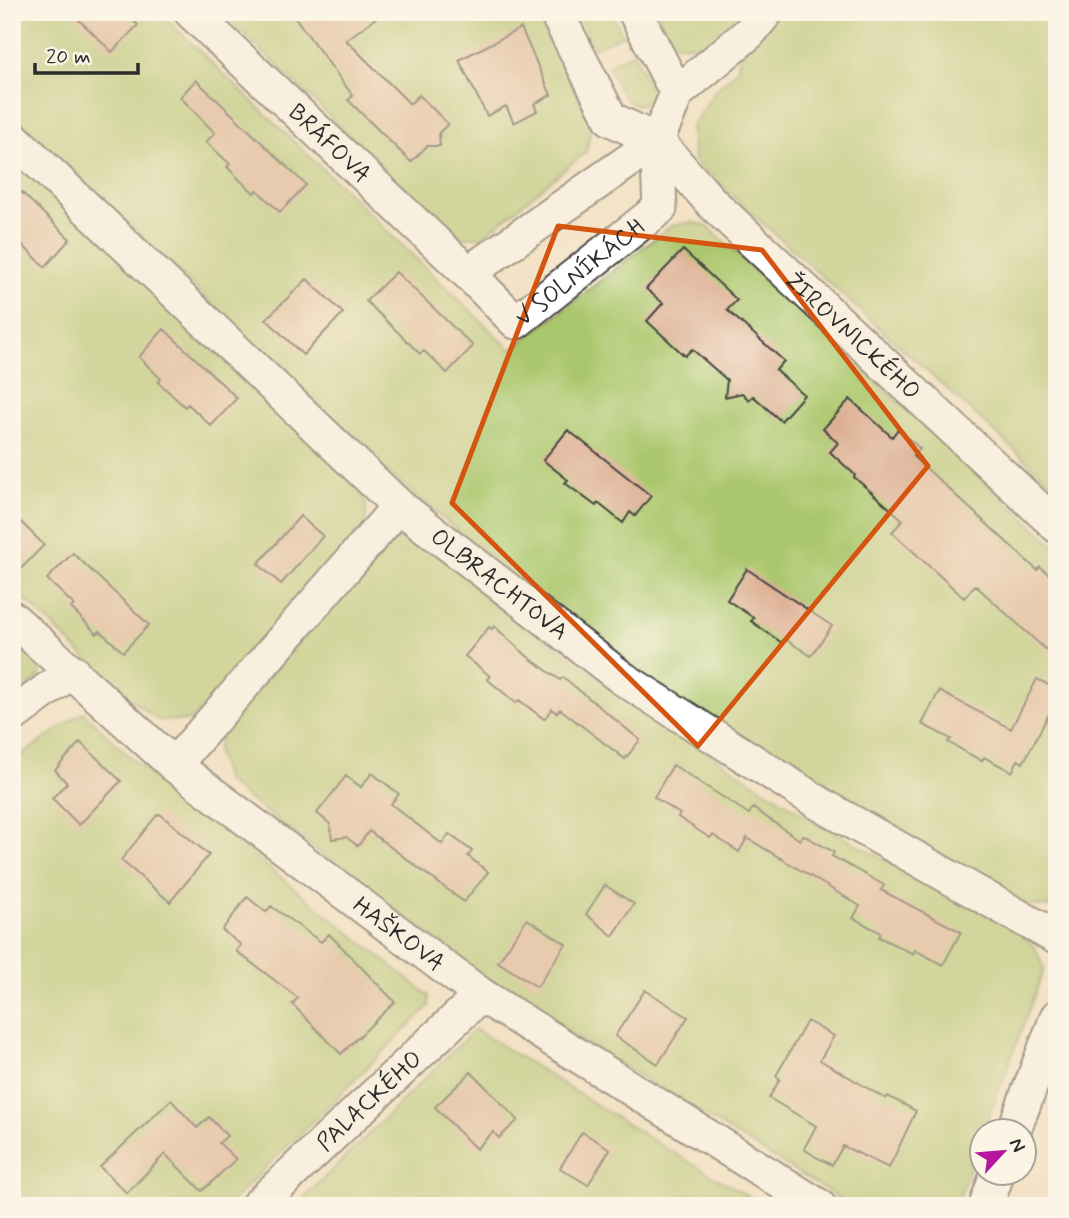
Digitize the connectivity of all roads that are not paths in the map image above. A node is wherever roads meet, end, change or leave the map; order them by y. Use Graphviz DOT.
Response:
graph roads {
  1 [pos="191,12"];
  2 [pos="556,12"];
  3 [pos="635,12"];
  4 [pos="766,12"];
  5 [pos="677,93"];
  6 [pos="12,137"];
  7 [pos="657,141"];
  8 [pos="468,273"];
  9 [pos="399,506"];
  10 [pos="1057,526"];
  11 [pos="13,619"];
  12 [pos="72,671"];
  13 [pos="12,716"];
  14 [pos="174,765"];
  15 [pos="1057,938"];
  16 [pos="481,995"];
  17 [pos="1057,1017"];
  18 [pos="1019,1116"];
  19 [pos="993,1186"];
  20 [pos="257,1206"];
  21 [pos="820,1206"];
  22 [pos="986,1206"];
  1 -- 8 [label="street, BRÁFOVA"];
  2 -- 7 [label="street"];
  3 -- 5 [label="street"];
  4 -- 5 [label="street"];
  5 -- 7 [label="street, V SOLNÍKÁCH"];
  6 -- 9 [label="street, OLBRACHTOVA"];
  7 -- 8 [label="street"];
  7 -- 8 [label="street, V SOLNÍKÁCH"];
  7 -- 10 [label="street, ŽIROVNICKÉHO"];
  9 -- 14 [label="street"];
  9 -- 15 [label="street, OLBRACHTOVA"];
  11 -- 12 [label="street, HAŠKOVA"];
  12 -- 13 [label="street"];
  12 -- 14 [label="street, HAŠKOVA"];
  14 -- 16 [label="street, HAŠKOVA"];
  16 -- 20 [label="street, PALACKÉHO"];
  16 -- 21 [label="street, HAŠKOVA"];
  17 -- 18 [label="street"];
  19 -- 22 [label="street"];
}
